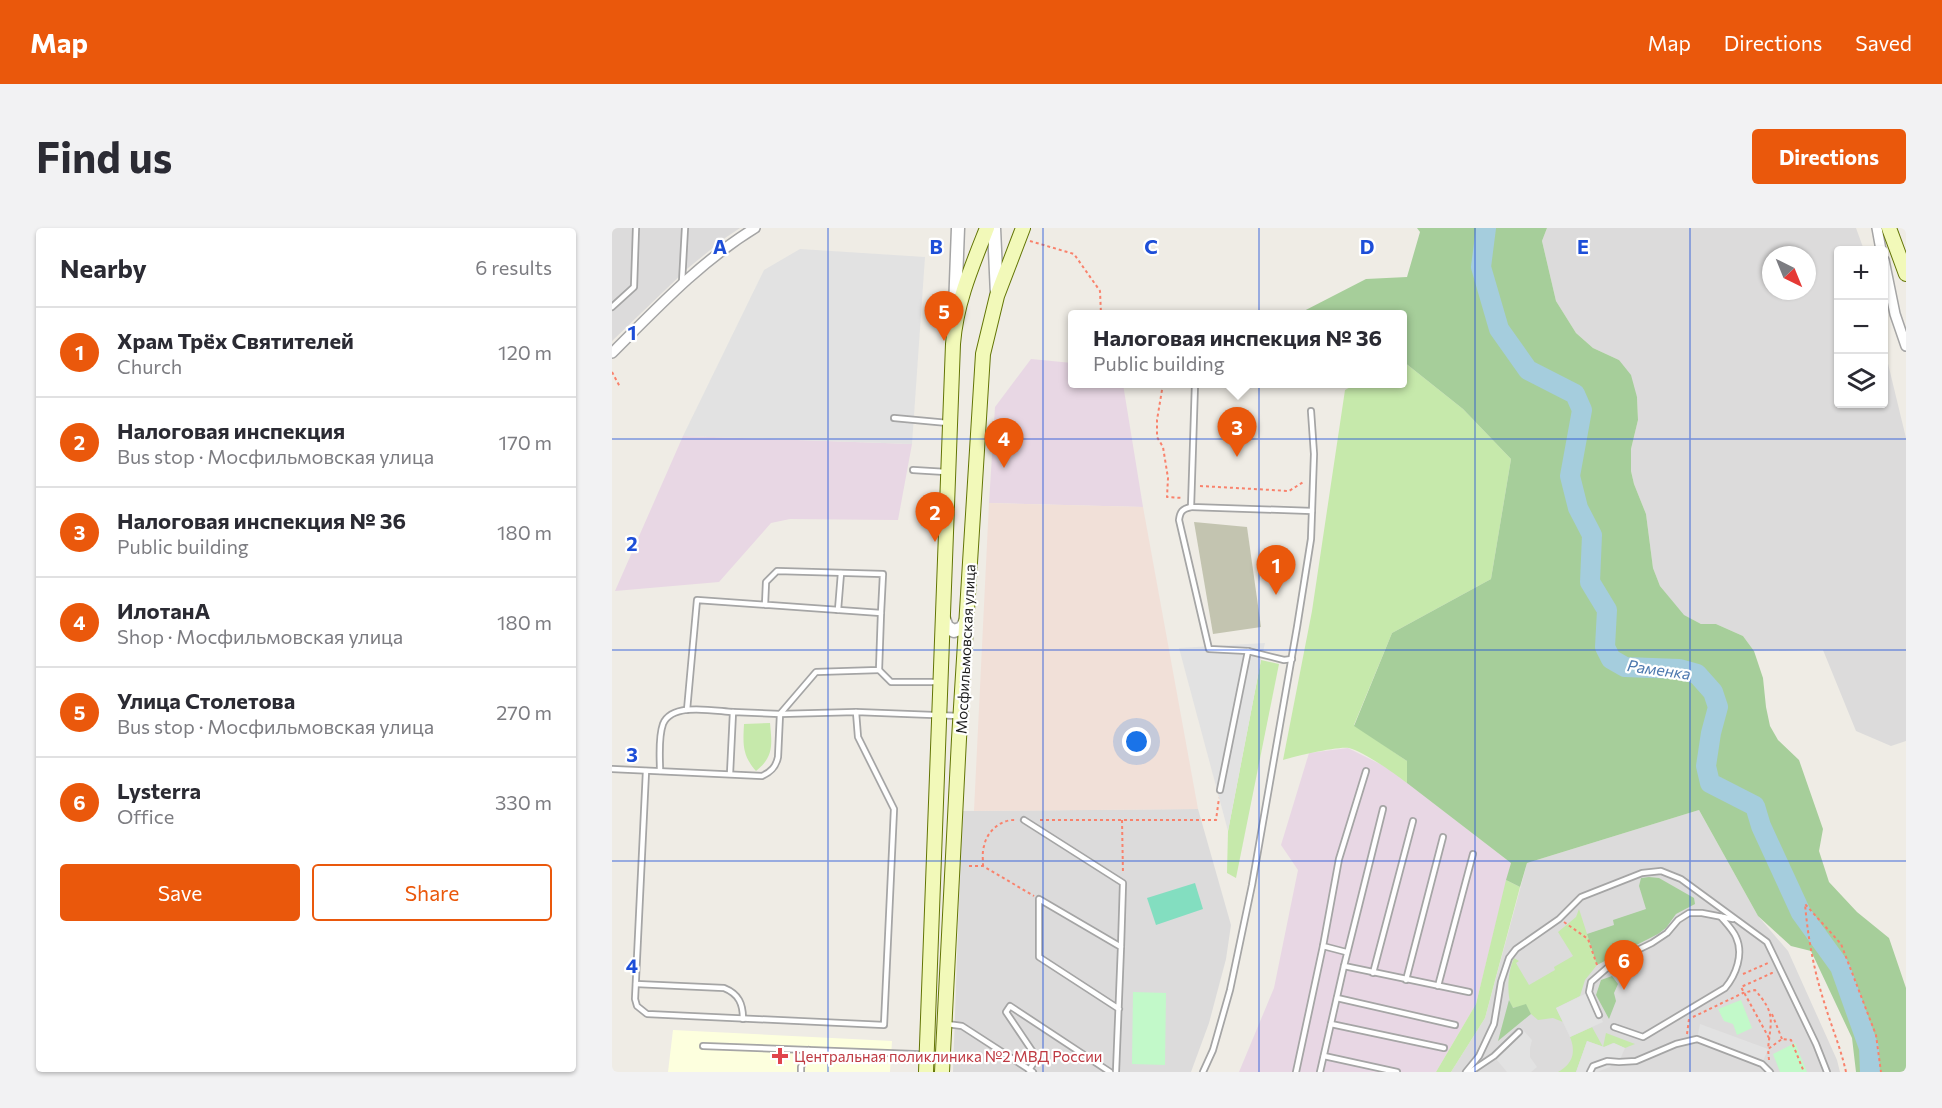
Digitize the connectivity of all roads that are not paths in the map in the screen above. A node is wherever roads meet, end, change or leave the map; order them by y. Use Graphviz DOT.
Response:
graph roads {
  1 [pos="636,228"];
  2 [pos="685,228"];
  3 [pos="755,228"];
  4 [pos="987,228"];
  5 [pos="994,228"];
  6 [pos="1877,228"];
  7 [pos="1889,228"];
  8 [pos="958,229"];
  9 [pos="1025,234"];
  10 [pos="1880,246"];
  11 [pos="1906,274"];
  12 [pos="1888,280"];
  13 [pos="681,285"];
  14 [pos="997,296"];
  15 [pos="612,307"];
  16 [pos="955,323"];
  17 [pos="1906,346"];
  18 [pos="612,353"];
  19 [pos="1195,388"];
  20 [pos="1311,411"];
  21 [pos="894,418"];
  22 [pos="950,424"];
  23 [pos="913,470"];
  24 [pos="949,472"];
  25 [pos="1191,507"];
  26 [pos="1312,511"];
  27 [pos="842,573"];
  28 [pos="765,605"];
  29 [pos="838,610"];
  30 [pos="881,613"];
  31 [pos="944,619"];
  32 [pos="966,620"];
  33 [pos="1248,651"];
  34 [pos="1292,660"];
  35 [pos="879,670"];
  36 [pos="942,682"];
  37 [pos="687,710"];
  38 [pos="733,712"];
  39 [pos="856,712"];
  40 [pos="780,714"];
  41 [pos="940,715"];
  42 [pos="961,716"];
  43 [pos="612,769"];
  44 [pos="646,771"];
  45 [pos="660,771"];
  46 [pos="1366,771"];
  47 [pos="730,774"];
  48 [pos="1220,790"];
  49 [pos="1383,809"];
  50 [pos="1024,820"];
  51 [pos="1413,821"];
  52 [pos="1443,837"];
  53 [pos="1473,854"];
  54 [pos="1721,917"];
  55 [pos="1736,920"];
  56 [pos="1323,946"];
  57 [pos="1121,947"];
  58 [pos="1346,952"];
  59 [pos="1344,966"];
  60 [pos="1373,973"];
  61 [pos="1406,980"];
  62 [pos="636,984"];
  63 [pos="1438,986"];
  64 [pos="1469,992"];
  65 [pos="1337,998"];
  66 [pos="1119,1009"];
  67 [pos="1599,1015"];
  68 [pos="743,1019"];
  69 [pos="944,1023"];
  70 [pos="1331,1024"];
  71 [pos="1455,1025"];
  72 [pos="1614,1027"];
  73 [pos="1519,1032"];
  74 [pos="703,1046"];
  75 [pos="1444,1048"];
  76 [pos="809,1050"];
  77 [pos="927,1054"];
  78 [pos="943,1055"];
  79 [pos="1324,1056"];
  80 [pos="1031,1071"];
  81 [pos="801,1072"];
  82 [pos="926,1072"];
  83 [pos="942,1072"];
  84 [pos="1110,1072"];
  85 [pos="1116,1072"];
  86 [pos="1203,1072"];
  87 [pos="1296,1072"];
  88 [pos="1320,1072"];
  89 [pos="1397,1072"];
  90 [pos="1468,1072"];
  91 [pos="1590,1072"];
  92 [pos="1770,1072"];
  93 [pos="1827,1072"];
  1 -- 15 [label="lane"];
  2 -- 13 [label="lane"];
  3 -- 13 [label="street"];
  4 -- 16 [label="main road"];
  5 -- 14 [label="street, Мосфильмовская улица"];
  6 -- 10 [label="street"];
  7 -- 11 [label="main road"];
  8 -- 16 [label="street, Мосфильмовская улица"];
  9 -- 14 [label="main road"];
  12 -- 17 [label="street"];
  13 -- 18 [label="street"];
  14 -- 32 [label="main road, Мосфильмовская улица"];
  16 -- 22 [label="main road, Мосфильмовская улица"];
  19 -- 25 [label="lane"];
  20 -- 26 [label="lane"];
  21 -- 22 [label="lane"];
  22 -- 24 [label="main road, Мосфильмовская улица"];
  23 -- 24 [label="lane"];
  24 -- 31 [label="main road, Мосфильмовская улица"];
  25 -- 26 [label="lane"];
  25 -- 33 [label="lane"];
  26 -- 34 [label="lane"];
  27 -- 28 [label="lane"];
  27 -- 29 [label="lane"];
  27 -- 30 [label="lane"];
  28 -- 29 [label="lane"];
  28 -- 37 [label="lane"];
  29 -- 30 [label="lane"];
  30 -- 35 [label="lane"];
  31 -- 32 [label="street"];
  31 -- 36 [label="main road, Мосфильмовская улица"];
  32 -- 42 [label="main road, Мосфильмовская улица"];
  33 -- 34 [label="lane"];
  33 -- 48 [label="lane"];
  34 -- 86 [label="lane"];
  35 -- 36 [label="lane"];
  35 -- 40 [label="lane"];
  36 -- 41 [label="main road, Мосфильмовская улица"];
  37 -- 38 [label="lane"];
  37 -- 45 [label="lane"];
  38 -- 40 [label="lane"];
  38 -- 47 [label="lane"];
  39 -- 40 [label="lane"];
  39 -- 41 [label="lane"];
  39 -- 68 [label="lane"];
  40 -- 47 [label="lane"];
  41 -- 42 [label="lane"];
  41 -- 77 [label="main road, Мосфильмовская улица"];
  42 -- 69 [label="main road, Мосфильмовская улица"];
  43 -- 44 [label="lane"];
  44 -- 45 [label="lane"];
  44 -- 62 [label="lane"];
  45 -- 47 [label="lane"];
  46 -- 56 [label="lane"];
  49 -- 58 [label="lane"];
  50 -- 57 [label="lane"];
  51 -- 60 [label="lane"];
  52 -- 61 [label="lane"];
  53 -- 63 [label="lane"];
  54 -- 55 [label="lane"];
  54 -- 67 [label="lane"];
  54 -- 72 [label="lane"];
  55 -- 90 [label="lane"];
  55 -- 93 [label="lane"];
  56 -- 58 [label="lane"];
  56 -- 87 [label="lane"];
  57 -- 66 [label="lane"];
  57 -- 66 [label="lane"];
  58 -- 59 [label="lane"];
  59 -- 60 [label="lane"];
  59 -- 65 [label="lane"];
  60 -- 61 [label="lane"];
  61 -- 63 [label="lane"];
  62 -- 68 [label="lane"];
  62 -- 68 [label="lane"];
  63 -- 64 [label="lane"];
  65 -- 70 [label="lane"];
  65 -- 71 [label="lane"];
  66 -- 85 [label="lane"];
  69 -- 78 [label="main road, Мосфильмовская улица"];
  69 -- 80 [label="lane"];
  70 -- 75 [label="lane"];
  70 -- 79 [label="lane"];
  73 -- 90 [label="lane"];
  74 -- 76 [label="lane"];
  76 -- 77 [label="lane"];
  76 -- 81 [label="lane"];
  77 -- 78 [label="lane"];
  77 -- 82 [label="main road, Мосфильмовская улица"];
  78 -- 83 [label="main road, Мосфильмовская улица"];
  79 -- 88 [label="lane"];
  79 -- 89 [label="lane"];
  80 -- 84 [label="lane"];
  91 -- 92 [label="lane"];
}
